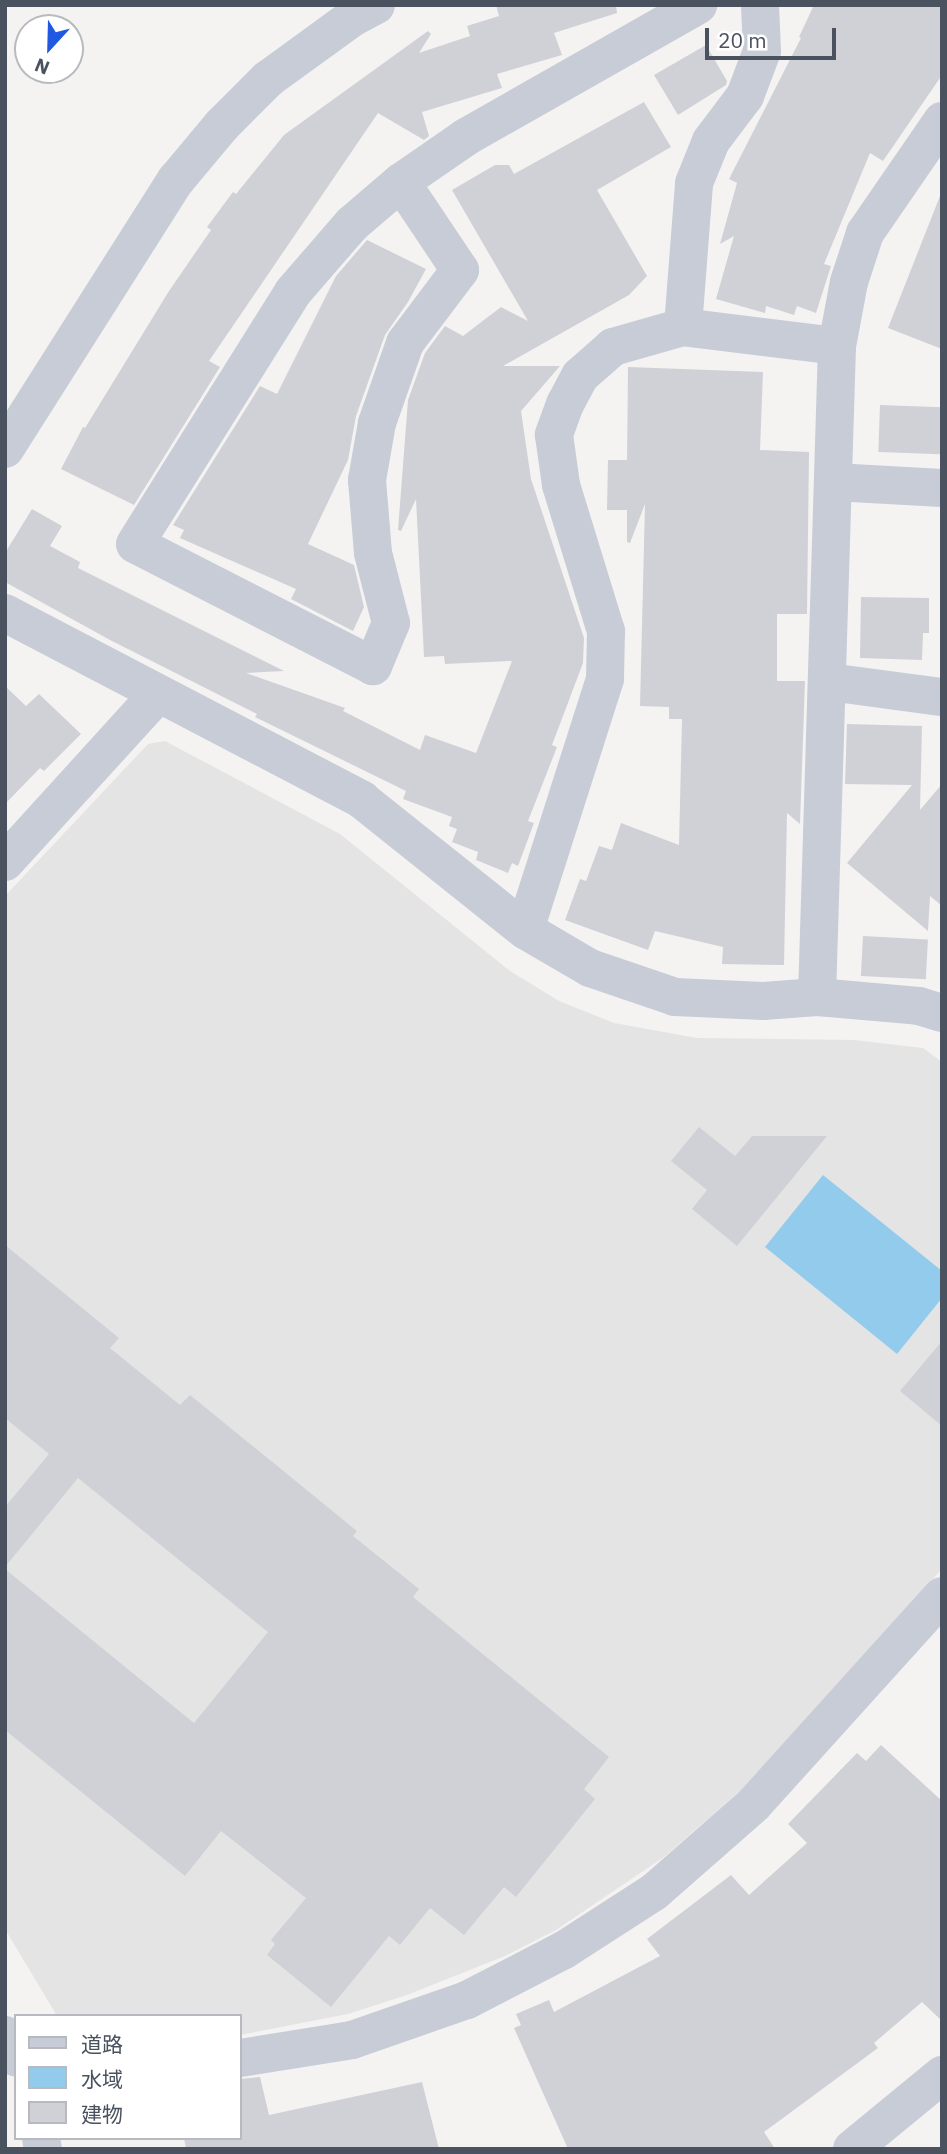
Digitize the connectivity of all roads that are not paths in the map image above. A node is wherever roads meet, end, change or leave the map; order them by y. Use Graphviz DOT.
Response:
graph roads {
  1 [pos="376,5"];
  2 [pos="698,5"];
  3 [pos="760,5"];
  4 [pos="942,121"];
  5 [pos="928,170"];
  6 [pos="401,182"];
  7 [pos="683,327"];
  8 [pos="837,346"];
  9 [pos="5,449"];
  10 [pos="834,482"];
  11 [pos="942,488"];
  12 [pos="5,613"];
  13 [pos="829,682"];
  14 [pos="158,694"];
  15 [pos="942,697"];
  16 [pos="5,862"];
  17 [pos="525,930"];
  18 [pos="817,997"];
  19 [pos="942,1013"];
  20 [pos="942,1596"];
  21 [pos="5,2035"];
  22 [pos="14,2055"];
  23 [pos="242,2058"];
  24 [pos="942,2075"];
  25 [pos="852,2149"];
  1 -- 9 [label="street"];
  2 -- 6 [label="street"];
  3 -- 7 [label="street"];
  4 -- 5 [label="street"];
  5 -- 8 [label="street"];
  6 -- 6 [label="street"];
  7 -- 8 [label="street"];
  7 -- 17 [label="street"];
  8 -- 10 [label="street"];
  10 -- 11 [label="street"];
  10 -- 13 [label="street"];
  12 -- 14 [label="street"];
  13 -- 15 [label="street"];
  13 -- 18 [label="street"];
  14 -- 16 [label="street"];
  14 -- 17 [label="street"];
  17 -- 18 [label="street"];
  18 -- 19 [label="street"];
  20 -- 23 [label="street"];
  21 -- 22 [label="street"];
  24 -- 25 [label="street"];
}
